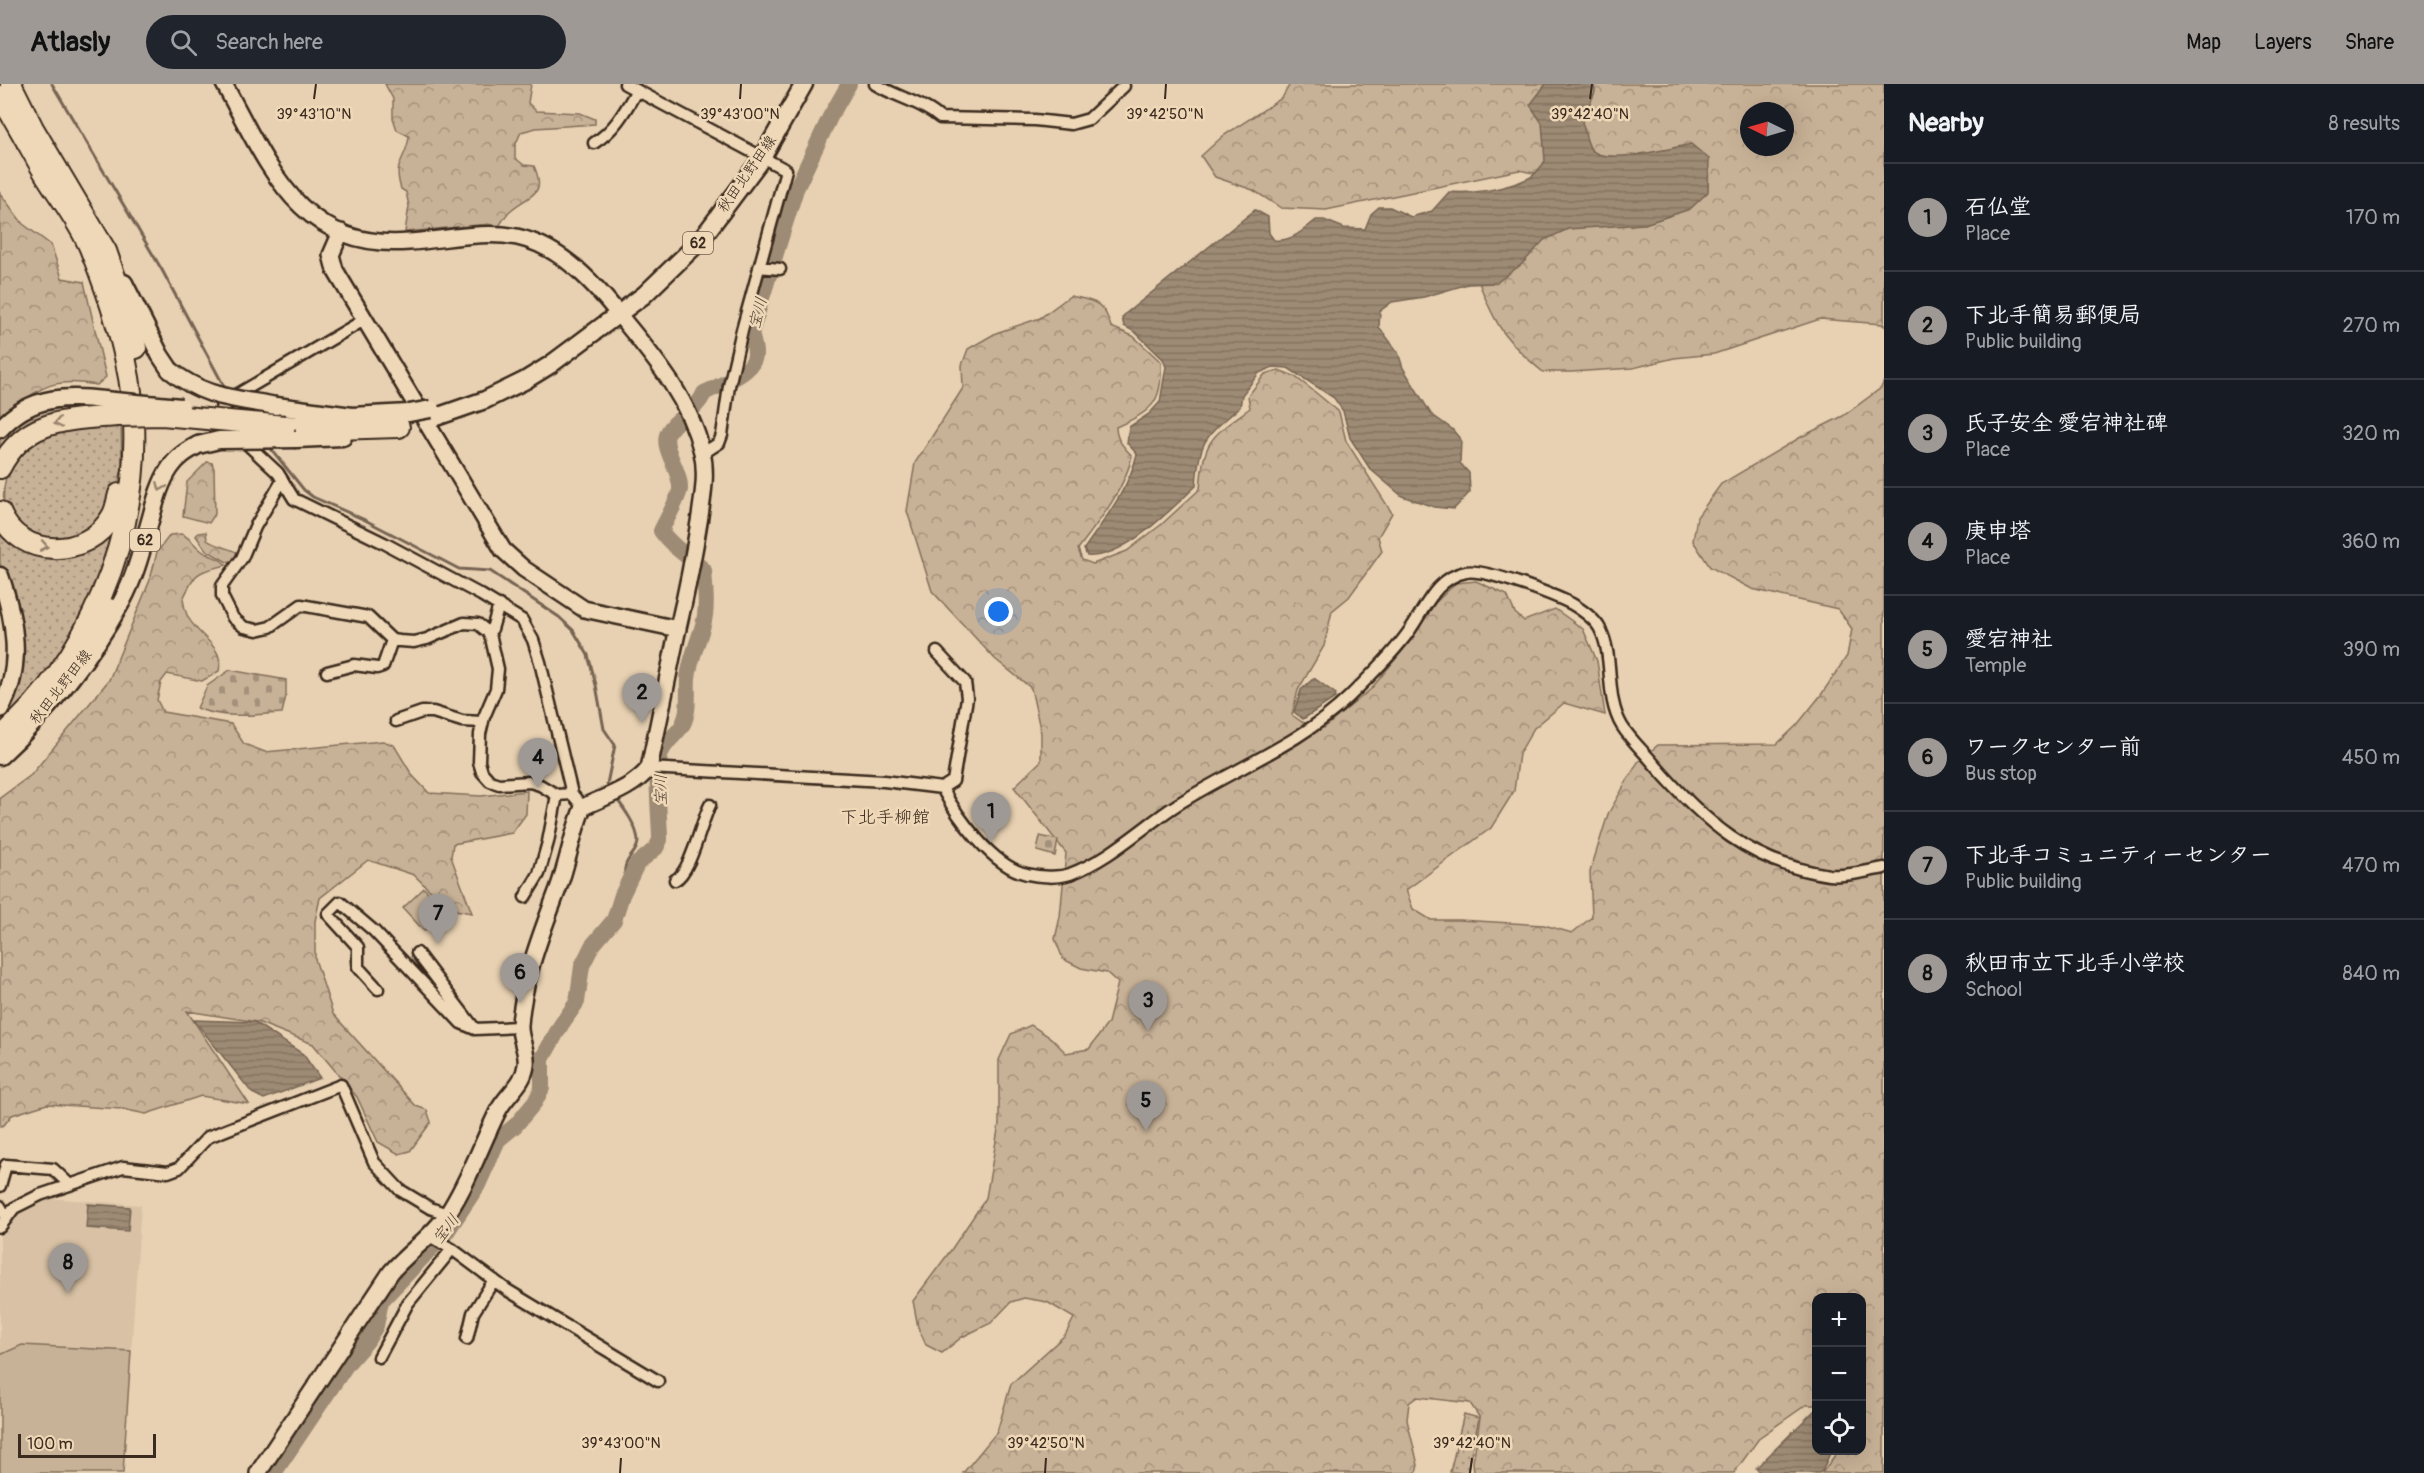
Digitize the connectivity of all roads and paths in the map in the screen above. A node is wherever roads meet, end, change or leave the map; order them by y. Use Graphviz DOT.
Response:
graph roads {
  1 [pos="224,84"];
  2 [pos="626,84"];
  3 [pos="804,84"];
  4 [pos="875,84"];
  5 [pos="1124,86"];
  6 [pos="9,88"];
  7 [pos="637,90"];
  8 [pos="594,143"];
  9 [pos="762,158"];
  10 [pos="341,232"];
  11 [pos="106,251"];
  12 [pos="759,267"];
  13 [pos="780,269"];
  14 [pos="619,314"];
  15 [pos="364,320"];
  16 [pos="121,413"];
  17 [pos="408,421"];
  18 [pos="285,422"];
  19 [pos="0,429"];
  20 [pos="702,454"];
  21 [pos="0,468"];
  22 [pos="282,481"];
  23 [pos="0,512"];
  24 [pos="0,576"];
  25 [pos="499,605"];
  26 [pos="678,629"];
  27 [pos="488,632"];
  28 [pos="392,640"];
  29 [pos="95,642"];
  30 [pos="937,652"];
  31 [pos="327,672"];
  32 [pos="0,709"];
  33 [pos="396,721"];
  34 [pos="483,722"];
  35 [pos="0,738"];
  36 [pos="0,756"];
  37 [pos="655,769"];
  38 [pos="942,788"];
  39 [pos="572,794"];
  40 [pos="557,795"];
  41 [pos="710,805"];
  42 [pos="583,807"];
  43 [pos="1884,868"];
  44 [pos="675,880"];
  45 [pos="525,897"];
  46 [pos="417,953"];
  47 [pos="378,989"];
  48 [pos="520,1027"];
  49 [pos="475,1029"];
  50 [pos="70,1185"];
  51 [pos="0,1186"];
  52 [pos="0,1206"];
  53 [pos="447,1214"];
  54 [pos="7,1218"];
  55 [pos="0,1227"];
  56 [pos="432,1237"];
  57 [pos="449,1247"];
  58 [pos="494,1280"];
  59 [pos="467,1339"];
  60 [pos="379,1357"];
  61 [pos="658,1381"];
  62 [pos="258,1473"];
  1 -- 10 [label="street"];
  2 -- 7 [label="street"];
  3 -- 9 [label="main road, 秋田北野田線 / 62"];
  4 -- 5 [label="street"];
  6 -- 11 [label="highway"];
  6 -- 16 [label="highway"];
  7 -- 8 [label="street"];
  7 -- 9 [label="street"];
  9 -- 12 [label="street"];
  9 -- 14 [label="main road, 秋田北野田線 / 62"];
  10 -- 14 [label="street"];
  10 -- 15 [label="street"];
  11 -- 18 [label="main road, bridge"];
  11 -- 29 [label="highway"];
  12 -- 13 [label="street"];
  12 -- 20 [label="street"];
  14 -- 17 [label="main road, 秋田北野田線 / 62, bridge"];
  14 -- 20 [label="street"];
  15 -- 22 [label="street"];
  15 -- 26 [label="street"];
  16 -- 18 [label="highway, bridge"];
  16 -- 19 [label="main road"];
  16 -- 21 [label="highway, one-way"];
  23 -- 16 [label="highway, one-way"];
  16 -- 35 [label="highway"];
  17 -- 18 [label="highway"];
  18 -- 29 [label="main road, 62, one-way, bridge"];
  20 -- 26 [label="street"];
  22 -- 25 [label="street"];
  22 -- 28 [label="street"];
  24 -- 32 [label="main road"];
  25 -- 27 [label="street"];
  25 -- 39 [label="street"];
  26 -- 37 [label="street"];
  27 -- 28 [label="street"];
  27 -- 34 [label="street"];
  28 -- 31 [label="street"];
  29 -- 36 [label="main road, 秋田北野田線 / 62"];
  30 -- 38 [label="street"];
  33 -- 34 [label="street"];
  34 -- 40 [label="street"];
  37 -- 38 [label="street"];
  37 -- 42 [label="street"];
  38 -- 43 [label="street"];
  39 -- 40 [label="street"];
  39 -- 42 [label="street"];
  40 -- 45 [label="street"];
  41 -- 44 [label="street"];
  42 -- 48 [label="street"];
  46 -- 49 [label="street"];
  47 -- 49 [label="street"];
  48 -- 49 [label="street"];
  48 -- 53 [label="street"];
  50 -- 51 [label="street"];
  50 -- 53 [label="street"];
  50 -- 54 [label="street"];
  52 -- 54 [label="street"];
  53 -- 56 [label="street"];
  54 -- 55 [label="street"];
  56 -- 57 [label="street"];
  56 -- 62 [label="street"];
  57 -- 58 [label="street"];
  57 -- 60 [label="street"];
  58 -- 59 [label="street"];
  58 -- 61 [label="street"];
}
